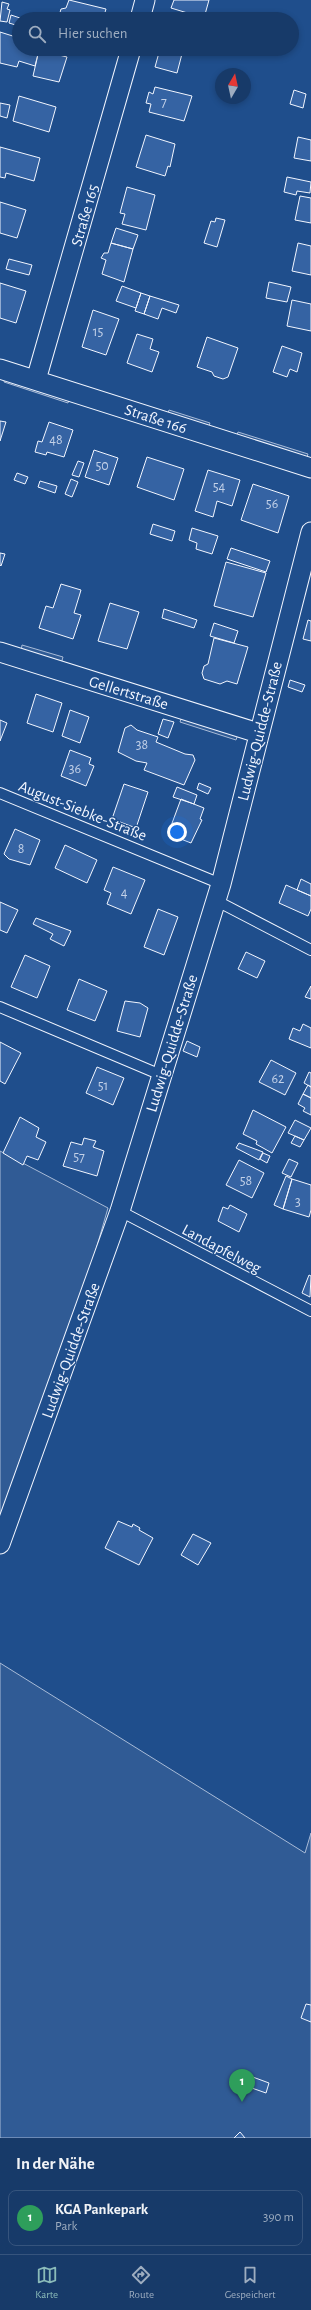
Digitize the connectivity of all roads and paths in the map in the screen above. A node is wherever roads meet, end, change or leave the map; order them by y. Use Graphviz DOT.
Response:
graph roads {
  1 [pos="146,0"];
  2 [pos="142,12"];
  3 [pos="129,56"];
  4 [pos="0,369"];
  5 [pos="36,380"];
  6 [pos="311,468"];
  7 [pos="311,532"];
  8 [pos="0,652"];
  9 [pos="258,733"];
  10 [pos="0,792"];
  11 [pos="218,892"];
  12 [pos="311,950"];
  13 [pos="0,1007"];
  14 [pos="161,1075"];
  15 [pos="120,1211"];
  16 [pos="311,1311"];
  17 [pos="0,1544"];
  1 -- 2 [label="street"];
  3 -- 5 [label="street, Straße 165"];
  4 -- 5 [label="street, Straße 166"];
  5 -- 6 [label="street, Straße 166"];
  7 -- 9 [label="street, Ludwig-Quidde-Straße"];
  8 -- 9 [label="street, Gellertstraße"];
  9 -- 11 [label="street, Ludwig-Quidde-Straße"];
  10 -- 11 [label="lane, August-Siebke-Straße"];
  11 -- 12 [label="lane, August-Siebke-Straße"];
  11 -- 14 [label="street, Ludwig-Quidde-Straße"];
  13 -- 14 [label="lane"];
  14 -- 15 [label="street, Ludwig-Quidde-Straße"];
  15 -- 16 [label="lane, Landapfelweg"];
  15 -- 17 [label="street, Ludwig-Quidde-Straße"];
}
